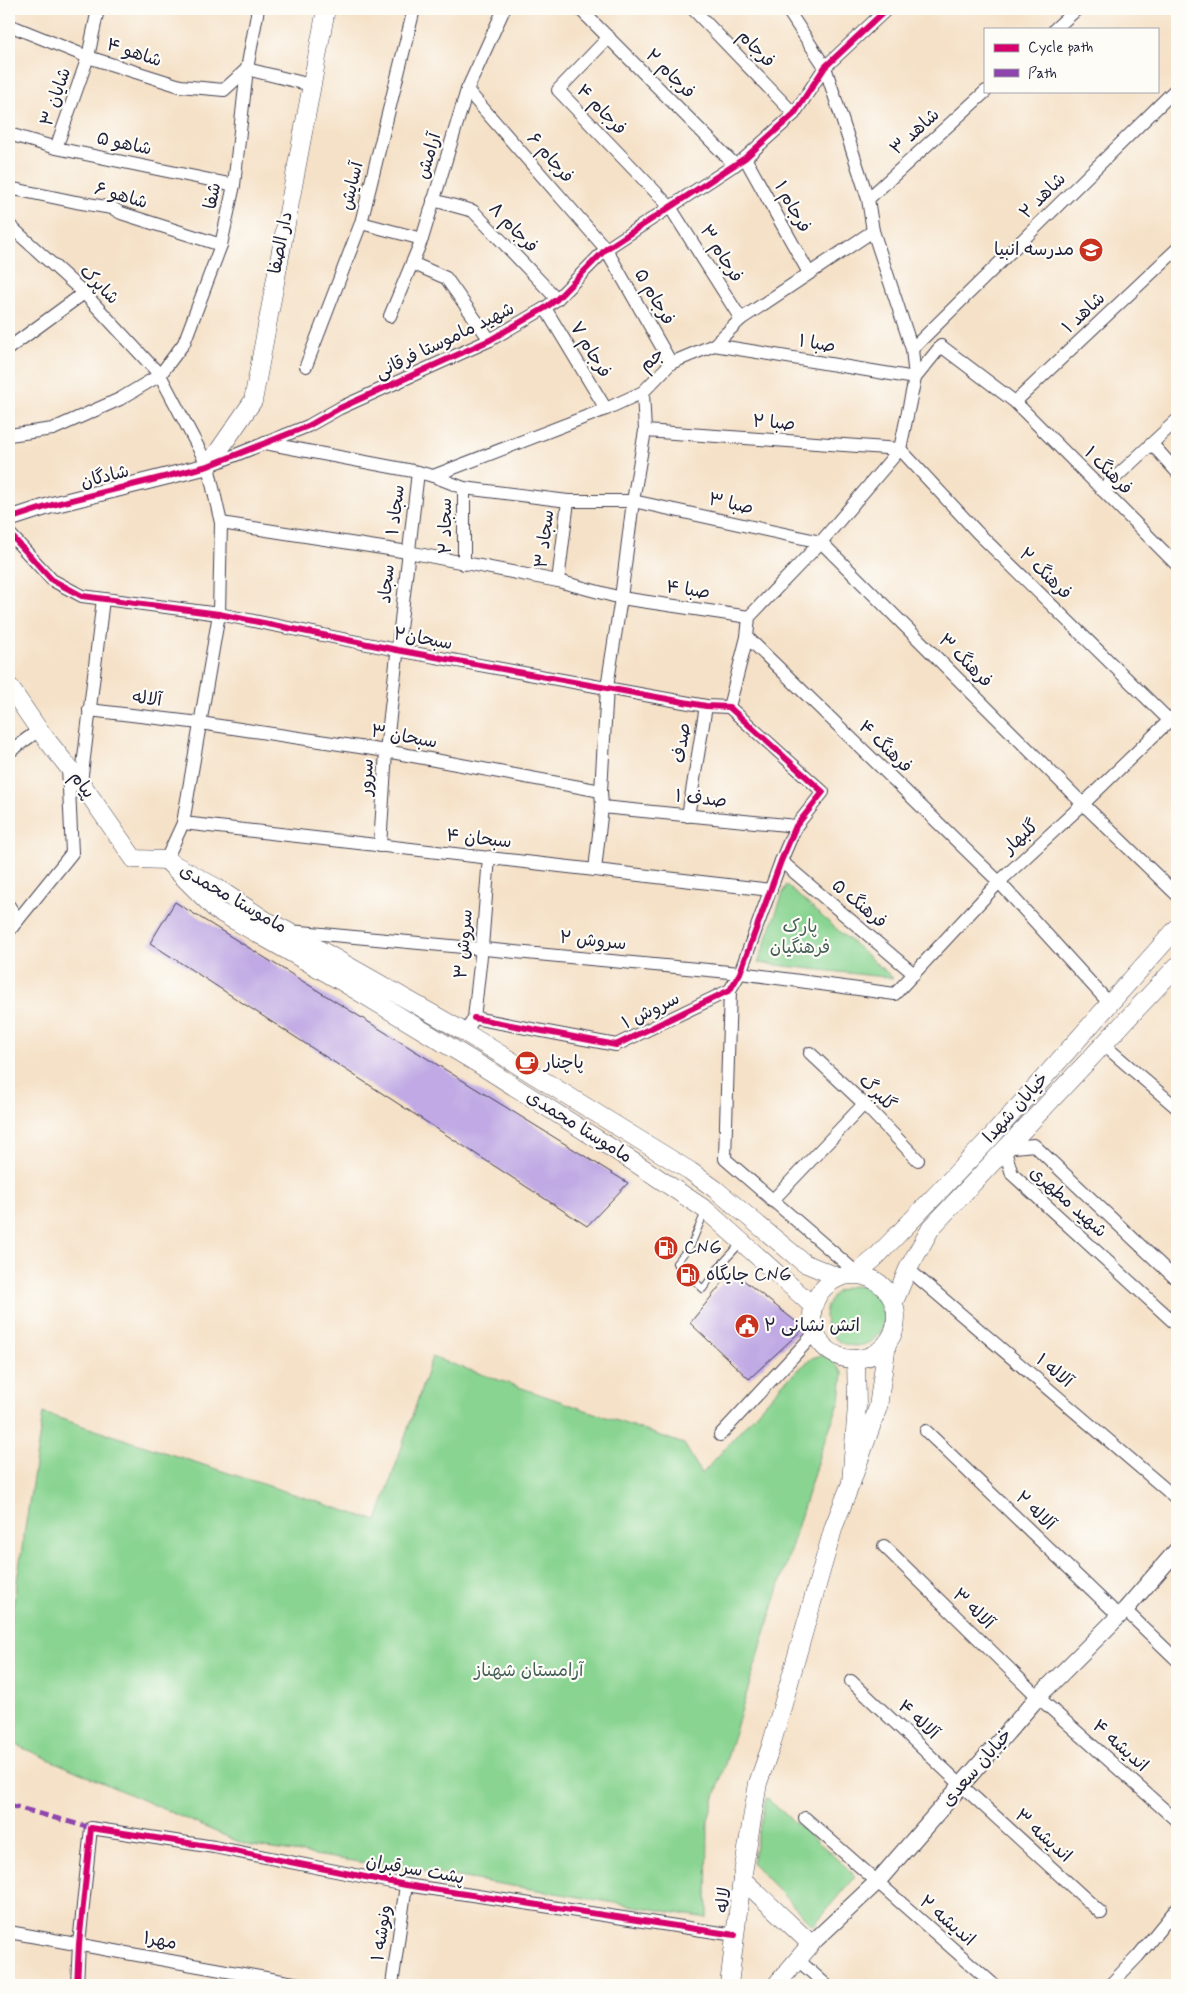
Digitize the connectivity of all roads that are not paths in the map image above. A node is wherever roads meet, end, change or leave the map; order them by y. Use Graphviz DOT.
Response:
graph roads {
  1 [pos="98,9"];
  2 [pos="258,9"];
  3 [pos="326,9"];
  4 [pos="414,9"];
  5 [pos="504,9"];
  6 [pos="580,9"];
  7 [pos="693,9"];
  8 [pos="787,9"];
  9 [pos="887,9"];
  10 [pos="1077,9"];
  11 [pos="9,24"];
  12 [pos="1056,28"];
  13 [pos="609,37"];
  14 [pos="88,57"];
  15 [pos="824,67"];
  16 [pos="247,69"];
  17 [pos="312,85"];
  18 [pos="1177,88"];
  19 [pos="467,90"];
  20 [pos="985,92"];
  21 [pos="794,114"];
  22 [pos="9,134"];
  23 [pos="56,148"];
  24 [pos="740,162"];
  25 [pos="234,185"];
  26 [pos="9,188"];
  27 [pos="868,199"];
  28 [pos="433,200"];
  29 [pos="670,207"];
  30 [pos="361,223"];
  31 [pos="9,225"];
  32 [pos="873,231"];
  33 [pos="422,239"];
  34 [pos="221,245"];
  35 [pos="606,249"];
  36 [pos="1177,249"];
  37 [pos="412,263"];
  38 [pos="809,273"];
  39 [pos="84,293"];
  40 [pos="556,299"];
  41 [pos="545,308"];
  42 [pos="390,316"];
  43 [pos="741,319"];
  44 [pos="490,340"];
  45 [pos="714,345"];
  46 [pos="9,348"];
  47 [pos="912,349"];
  48 [pos="671,363"];
  49 [pos="306,366"];
  50 [pos="160,375"];
  51 [pos="915,378"];
  52 [pos="643,392"];
  53 [pos="1015,402"];
  54 [pos="606,409"];
  55 [pos="1177,420"];
  56 [pos="645,431"];
  57 [pos="9,435"];
  58 [pos="265,443"];
  59 [pos="1152,444"];
  60 [pos="900,450"];
  61 [pos="208,466"];
  62 [pos="418,472"];
  63 [pos="1177,472"];
  64 [pos="433,476"];
  65 [pos="464,488"];
  66 [pos="1102,490"];
  67 [pos="568,501"];
  68 [pos="632,502"];
  69 [pos="9,518"];
  70 [pos="221,523"];
  71 [pos="9,533"];
  72 [pos="821,542"];
  73 [pos="408,552"];
  74 [pos="464,564"];
  75 [pos="1177,565"];
  76 [pos="558,582"];
  77 [pos="621,598"];
  78 [pos="103,599"];
  79 [pos="219,614"];
  80 [pos="749,617"];
  81 [pos="747,637"];
  82 [pos="397,650"];
  83 [pos="9,686"];
  84 [pos="607,687"];
  85 [pos="706,706"];
  86 [pos="729,707"];
  87 [pos="89,710"];
  88 [pos="1171,719"];
  89 [pos="200,723"];
  90 [pos="39,730"];
  91 [pos="1177,733"];
  92 [pos="386,750"];
  93 [pos="9,752"];
  94 [pos="68,767"];
  95 [pos="82,783"];
  96 [pos="600,791"];
  97 [pos="1083,804"];
  98 [pos="602,807"];
  99 [pos="688,816"];
  100 [pos="183,823"];
  101 [pos="796,826"];
  102 [pos="380,846"];
  103 [pos="489,857"];
  104 [pos="166,860"];
  105 [pos="781,862"];
  106 [pos="595,870"];
  107 [pos="998,882"];
  108 [pos="771,890"];
  109 [pos="1177,894"];
  110 [pos="9,906"];
  111 [pos="18,920"];
  112 [pos="1177,928"];
  113 [pos="9,931"];
  114 [pos="287,931"];
  115 [pos="482,948"];
  116 [pos="1176,969"];
  117 [pos="740,972"];
  118 [pos="914,974"];
  119 [pos="730,990"];
  120 [pos="895,994"];
  121 [pos="1109,1003"];
  122 [pos="470,1025"];
  123 [pos="1104,1046"];
  124 [pos="810,1053"];
  125 [pos="864,1104"];
  126 [pos="1177,1108"];
  127 [pos="991,1137"];
  128 [pos="1004,1148"];
  129 [pos="918,1160"];
  130 [pos="772,1201"];
  131 [pos="706,1210"];
  132 [pos="743,1242"];
  133 [pos="908,1269"];
  134 [pos="847,1275"];
  135 [pos="1177,1280"];
  136 [pos="894,1302"];
  137 [pos="813,1306"];
  138 [pos="1177,1325"];
  139 [pos="815,1333"];
  140 [pos="887,1344"];
  141 [pos="856,1359"];
  142 [pos="926,1431"];
  143 [pos="720,1436"];
  144 [pos="851,1483"];
  145 [pos="1177,1499"];
  146 [pos="884,1546"];
  147 [pos="1177,1550"];
  148 [pos="1122,1613"];
  149 [pos="1177,1660"];
  150 [pos="851,1681"];
  151 [pos="1038,1697"];
  152 [pos="961,1785"];
  153 [pos="805,1818"];
  154 [pos="1177,1821"];
  155 [pos="742,1879"];
  156 [pos="878,1882"];
  157 [pos="406,1885"];
  158 [pos="1177,1908"];
  159 [pos="1101,1913"];
  160 [pos="9,1932"];
  161 [pos="735,1935"];
  162 [pos="78,1944"];
  163 [pos="811,1944"];
  164 [pos="797,1959"];
  165 [pos="77,1985"];
  166 [pos="305,1985"];
  167 [pos="392,1985"];
  168 [pos="729,1985"];
  169 [pos="776,1985"];
  170 [pos="826,1985"];
  171 [pos="994,1985"];
  172 [pos="1110,1985"];
  1 -- 14 [label="street, شایان ۳"];
  2 -- 16 [label="street, شفا"];
  3 -- 17 [label="main road, دار الصفا"];
  4 -- 30 [label="street, آسایش"];
  5 -- 19 [label="street, آرامش"];
  6 -- 13 [label="street, فرجام ۲"];
  7 -- 21 [label="street, فرجام"];
  8 -- 15 [label="street"];
  9 -- 15 [label="street, شهید ماموستا فرقانی"];
  10 -- 12 [label="street"];
  11 -- 14 [label="street, شاهو ۴"];
  13 -- 24 [label="street, فرجام ۲"];
  13 -- 29 [label="street, فرجام ۴"];
  14 -- 16 [label="street, شاهو ۴"];
  14 -- 23 [label="street, شایان ۳"];
  15 -- 21 [label="street, شهید ماموستا فرقانی"];
  15 -- 27 [label="street"];
  16 -- 17 [label="street"];
  16 -- 25 [label="street, شفا"];
  17 -- 61 [label="main road, دار الصفا"];
  18 -- 47 [label="street, شاهد ۲"];
  19 -- 28 [label="street, آرامش"];
  19 -- 35 [label="street, فرجام ۶"];
  20 -- 27 [label="street, شاهد ۳"];
  21 -- 24 [label="street, شهید ماموستا فرقانی"];
  22 -- 23 [label="street, شاهو ۵"];
  23 -- 25 [label="street, شاهو ۵"];
  24 -- 29 [label="street, شهید ماموستا فرقانی"];
  24 -- 38 [label="street, فرجام ۱"];
  25 -- 34 [label="street, شفا"];
  26 -- 34 [label="street, شاهو ۶"];
  27 -- 32 [label="street"];
  28 -- 33 [label="street, آرامش"];
  28 -- 40 [label="street, فرجام ۸"];
  29 -- 35 [label="street, شهید ماموستا فرقانی"];
  29 -- 43 [label="street, فرجام ۳"];
  30 -- 33 [label="street"];
  30 -- 49 [label="street, آسایش"];
  31 -- 39 [label="street, شاپرک"];
  32 -- 38 [label="street, جم"];
  32 -- 47 [label="street"];
  33 -- 37 [label="street, آرامش"];
  34 -- 50 [label="street, شفا"];
  35 -- 40 [label="street, شهید ماموستا فرقانی"];
  35 -- 48 [label="street, فرجام ۵"];
  36 -- 53 [label="street, شاهد ۱"];
  37 -- 42 [label="street, آرامش"];
  37 -- 44 [label="street"];
  38 -- 43 [label="street, جم"];
  39 -- 46 [label="street"];
  39 -- 50 [label="street, شاپرک"];
  40 -- 41 [label="street, شهید ماموستا فرقانی"];
  41 -- 44 [label="street, شهید ماموستا فرقانی"];
  41 -- 54 [label="street, فرجام ۷"];
  43 -- 45 [label="street, جم"];
  44 -- 58 [label="street, شهید ماموستا فرقانی"];
  45 -- 48 [label="street, جم"];
  45 -- 51 [label="street, صبا ۱"];
  47 -- 51 [label="street"];
  48 -- 52 [label="street, جم"];
  50 -- 57 [label="street"];
  50 -- 61 [label="street, شاپرک"];
  51 -- 53 [label="street, فرهنگ ۱"];
  51 -- 60 [label="street"];
  52 -- 54 [label="street, جم"];
  52 -- 56 [label="street"];
  53 -- 66 [label="street, فرهنگ ۱"];
  54 -- 64 [label="street, جم"];
  55 -- 59 [label="street"];
  56 -- 60 [label="street, صبا ۲"];
  56 -- 68 [label="street"];
  58 -- 61 [label="street, شهید ماموستا فرقانی"];
  58 -- 62 [label="street, صبا ۳"];
  59 -- 63 [label="street"];
  59 -- 66 [label="street"];
  60 -- 72 [label="street"];
  60 -- 88 [label="street, فرهنگ ۲"];
  61 -- 69 [label="street, شادگان"];
  61 -- 70 [label="street, شاپرک"];
  62 -- 64 [label="street, صبا ۳"];
  62 -- 73 [label="street, سجاد ۱"];
  64 -- 65 [label="street, صبا ۳"];
  65 -- 67 [label="street, صبا ۳"];
  65 -- 74 [label="street, سجاد ۲"];
  66 -- 75 [label="street, فرهنگ ۱"];
  67 -- 68 [label="street, صبا ۳"];
  67 -- 76 [label="street, سجاد ۳"];
  68 -- 72 [label="street, صبا ۳"];
  68 -- 77 [label="street"];
  70 -- 73 [label="street, صبا ۴"];
  70 -- 79 [label="street, شاپرک"];
  71 -- 78 [label="street, سبحان۲"];
  72 -- 80 [label="street"];
  72 -- 97 [label="street, فرهنگ ۳"];
  73 -- 74 [label="street, صبا ۴"];
  73 -- 82 [label="street, سجاد"];
  74 -- 76 [label="street, صبا ۴"];
  76 -- 77 [label="street, صبا ۴"];
  77 -- 80 [label="street, صبا ۴"];
  77 -- 84 [label="street"];
  78 -- 79 [label="street, سبحان۲"];
  78 -- 87 [label="street"];
  79 -- 82 [label="street, سبحان۲"];
  79 -- 89 [label="street, شاپرک"];
  80 -- 81 [label="street"];
  81 -- 86 [label="street"];
  81 -- 107 [label="street, فرهنگ ۴"];
  82 -- 84 [label="street, سبحان۲"];
  82 -- 92 [label="street, سرور"];
  83 -- 90 [label="main road, پیام"];
  84 -- 85 [label="street, سبحان۲"];
  84 -- 96 [label="street"];
  85 -- 86 [label="street, سبحان۲"];
  85 -- 99 [label="street, صدف"];
  86 -- 101 [label="street"];
  87 -- 89 [label="street, آلاله"];
  87 -- 95 [label="street"];
  88 -- 91 [label="street, فرهنگ ۲"];
  88 -- 97 [label="street, گلبهار"];
  89 -- 92 [label="street, سبحان ۳"];
  89 -- 100 [label="street, شاپرک"];
  90 -- 93 [label="street"];
  90 -- 94 [label="main road, پیام"];
  92 -- 96 [label="street, سبحان ۳"];
  92 -- 102 [label="street, سرور"];
  94 -- 95 [label="main road, پیام"];
  94 -- 111 [label="street"];
  95 -- 104 [label="main road, پیام"];
  96 -- 98 [label="street"];
  97 -- 107 [label="street, گلبهار"];
  97 -- 109 [label="street, فرهنگ ۳"];
  98 -- 99 [label="street, صدف ۱"];
  98 -- 106 [label="street"];
  99 -- 101 [label="street, صدف ۱"];
  100 -- 102 [label="street, سبحان ۴"];
  100 -- 104 [label="street, شاپرک"];
  101 -- 105 [label="street"];
  102 -- 103 [label="street, سبحان ۴"];
  103 -- 106 [label="street, سبحان ۴"];
  103 -- 115 [label="street, سروش ۳"];
  104 -- 114 [label="main road, ماموستا محمدی"];
  104 -- 131 [label="main road, ماموستا محمدی"];
  105 -- 108 [label="street"];
  105 -- 118 [label="street, فرهنگ ۵"];
  106 -- 108 [label="street, سبحان ۴"];
  107 -- 118 [label="street, گلبهار"];
  107 -- 121 [label="street, فرهنگ ۴"];
  108 -- 117 [label="street"];
  110 -- 111 [label="street"];
  111 -- 113 [label="street"];
  112 -- 121 [label="main road, خیابان شهدا"];
  114 -- 115 [label="street, سروش ۲"];
  114 -- 122 [label="main road, ماموستا محمدی"];
  115 -- 117 [label="street, سروش ۲"];
  115 -- 122 [label="street, سروش ۳"];
  116 -- 123 [label="main road, خیابان شهدا"];
  117 -- 119 [label="street"];
  117 -- 120 [label="street, سروش ۲"];
  118 -- 120 [label="street, گلبهار"];
  119 -- 122 [label="street, سروش ۱"];
  119 -- 130 [label="street"];
  121 -- 127 [label="main road, خیابان شهدا"];
  122 -- 134 [label="main road, ماموستا محمدی"];
  123 -- 126 [label="street"];
  123 -- 128 [label="main road, خیابان شهدا"];
  124 -- 125 [label="street, گلبرگ"];
  125 -- 129 [label="street, گلبرگ"];
  125 -- 130 [label="street"];
  127 -- 128 [label="street"];
  127 -- 134 [label="main road, خیابان شهدا"];
  128 -- 133 [label="main road, خیابان شهدا"];
  128 -- 135 [label="street, شهید مطهری"];
  128 -- 138 [label="street, شهید مطهری"];
  130 -- 134 [label="street"];
  131 -- 132 [label="main road, ماموستا محمدی"];
  131 -- 132 [label="lane"];
  132 -- 137 [label="main road, ماموستا محمدی"];
  133 -- 136 [label="main road, خیابان شهدا"];
  133 -- 145 [label="street, آلاله ۱"];
  134 -- 136 [label="main road"];
  134 -- 137 [label="main road"];
  136 -- 140 [label="main road"];
  137 -- 139 [label="main road"];
  139 -- 141 [label="main road"];
  139 -- 143 [label="street"];
  140 -- 141 [label="main road"];
  140 -- 144 [label="main road"];
  141 -- 144 [label="main road"];
  142 -- 148 [label="street, آلاله ۲"];
  144 -- 155 [label="main road, لاله"];
  146 -- 151 [label="street, آلاله ۳"];
  147 -- 148 [label="street, خیابان سعدی"];
  148 -- 149 [label="street, آلاله ۲"];
  148 -- 151 [label="street, خیابان سعدی"];
  150 -- 152 [label="street, آلاله ۴"];
  151 -- 152 [label="street, خیابان سعدی"];
  151 -- 154 [label="street, اندیشه ۴"];
  152 -- 156 [label="street, خیابان سعدی"];
  152 -- 159 [label="street, اندیشه ۳"];
  153 -- 156 [label="street, اندیشه ۲"];
  155 -- 161 [label="main road, لاله"];
  155 -- 163 [label="main road"];
  156 -- 163 [label="street, خیابان سعدی"];
  156 -- 171 [label="street, اندیشه ۲"];
  157 -- 161 [label="street, پشت سرقبران"];
  157 -- 162 [label="street, پشت سرقبران"];
  157 -- 167 [label="street, ونوشه ۱"];
  158 -- 172 [label="street"];
  160 -- 162 [label="street, مهر۱"];
  161 -- 168 [label="main road, لاله"];
  162 -- 165 [label="street"];
  162 -- 166 [label="street, مهر۱"];
  163 -- 164 [label="main road, خیابان سعدی"];
  164 -- 169 [label="main road, خیابان سعدی"];
  164 -- 170 [label="street"];
}
